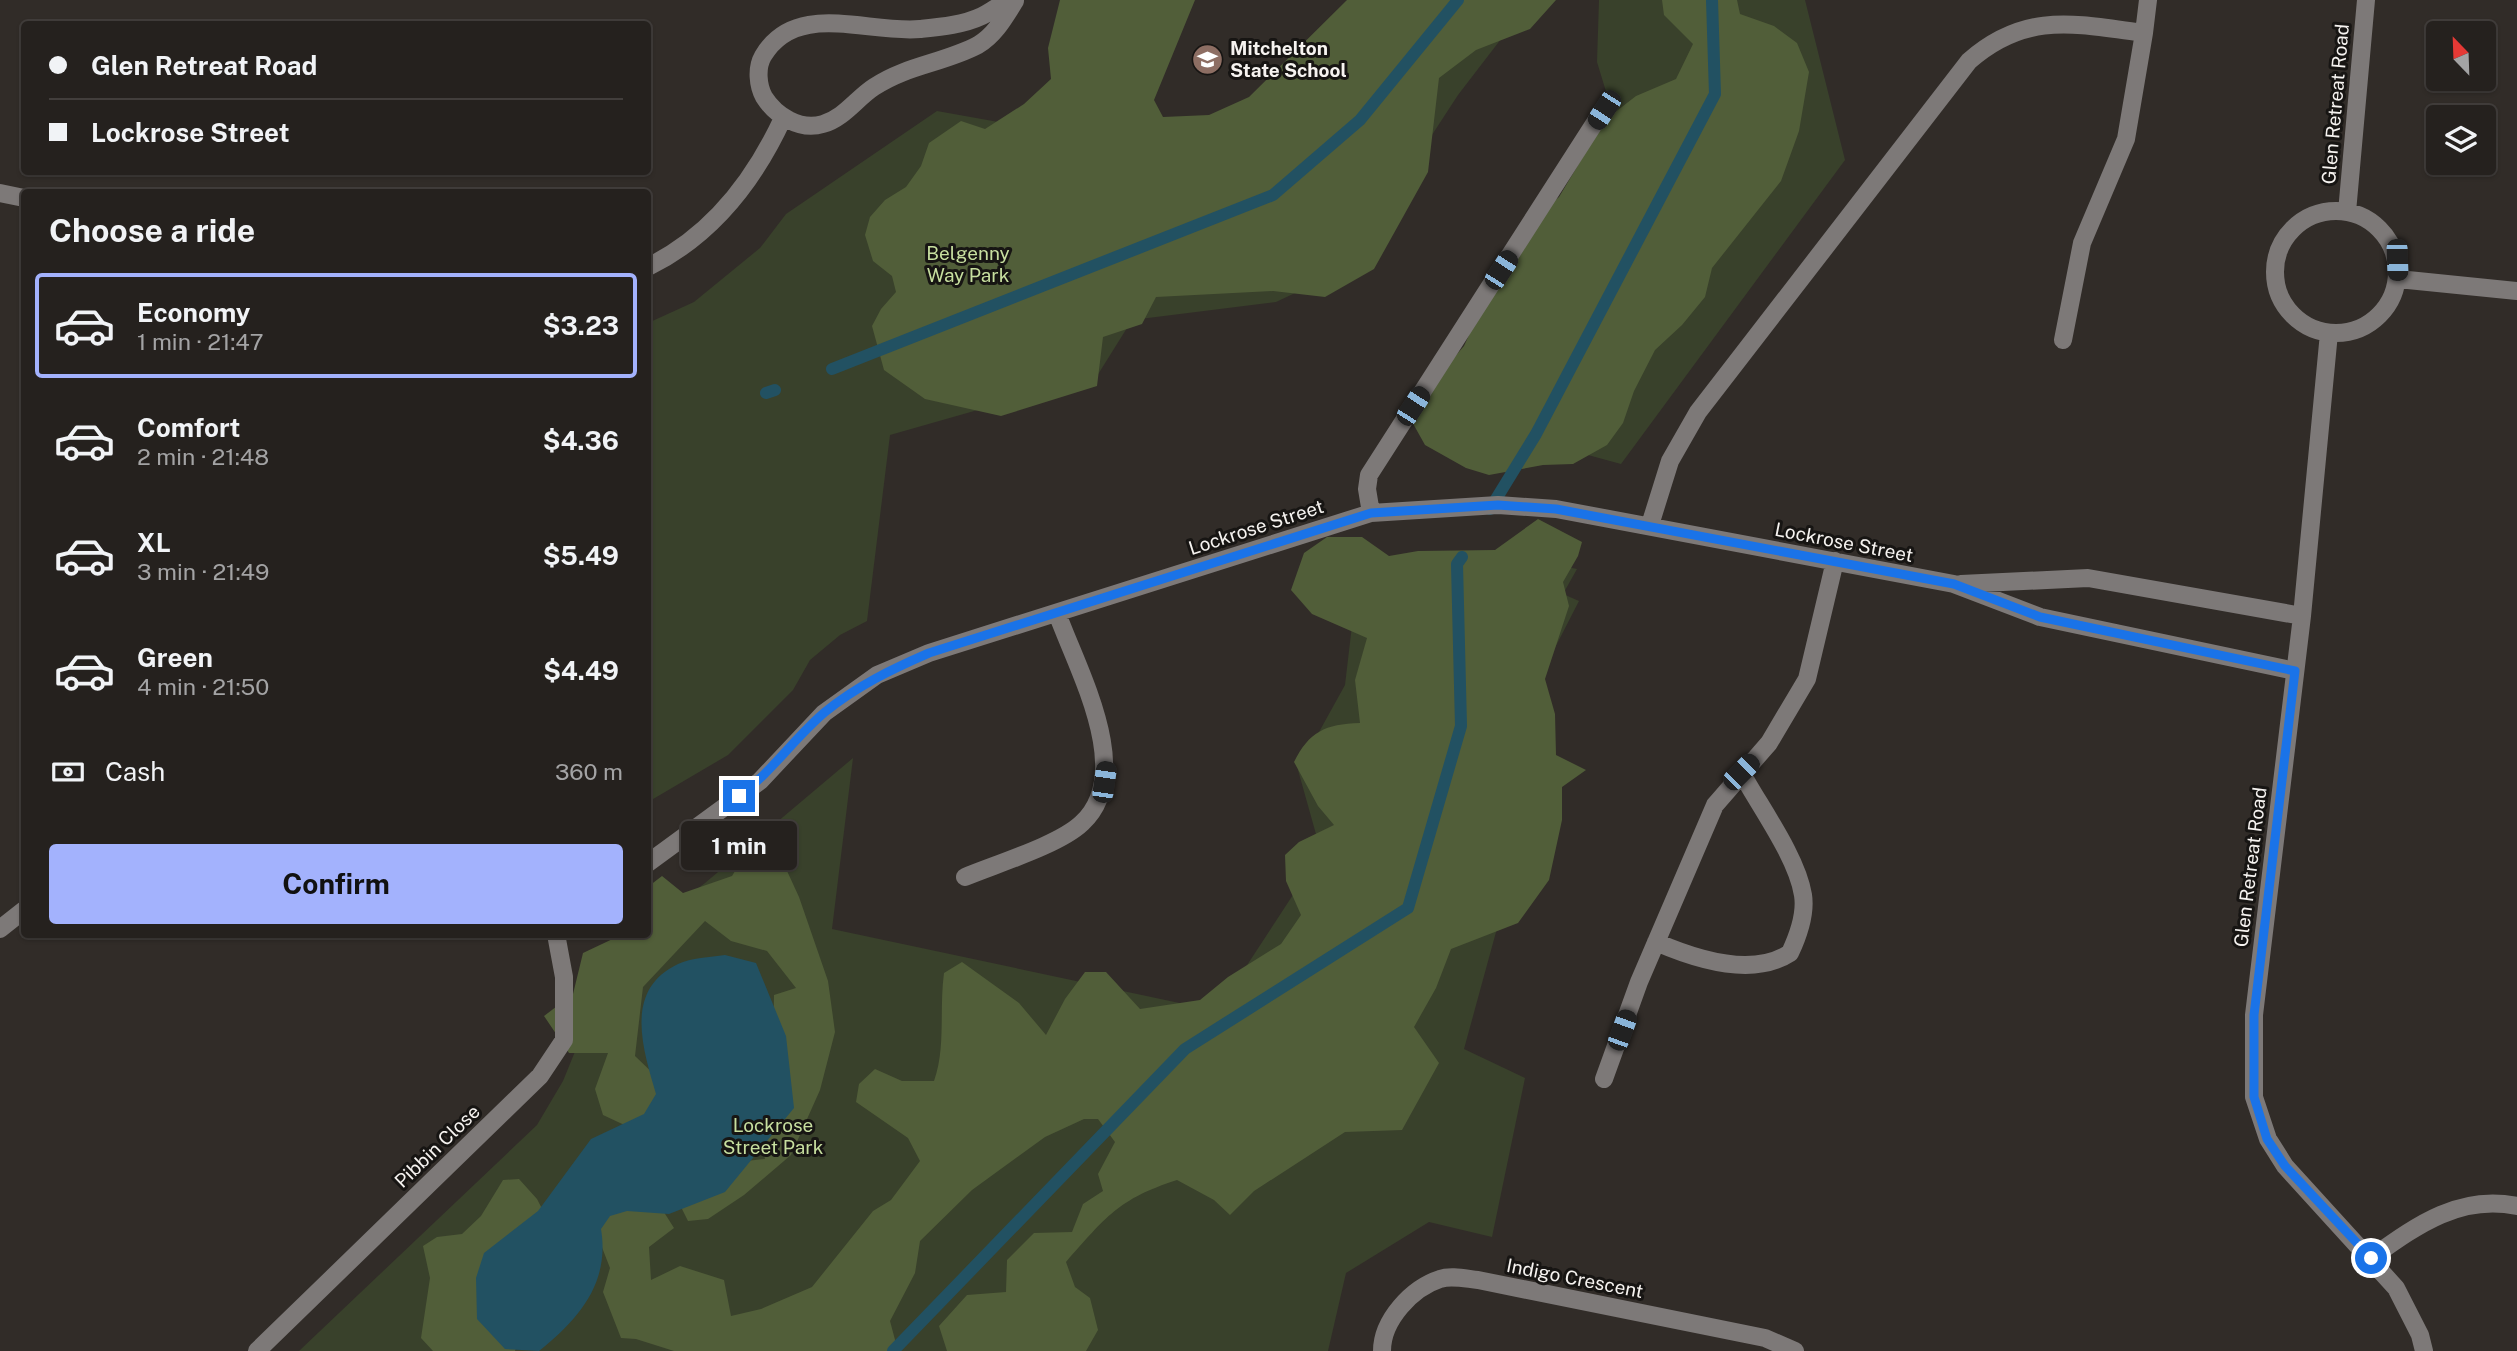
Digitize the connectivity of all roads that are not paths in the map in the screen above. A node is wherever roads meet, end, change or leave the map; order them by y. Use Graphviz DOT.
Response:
graph roads {
  1 [pos="1015,0"];
  2 [pos="2148,0"];
  3 [pos="2366,0"];
  4 [pos="2144,33"];
  5 [pos="1604,110"];
  6 [pos="783,118"];
  7 [pos="0,193"];
  8 [pos="21,197"];
  9 [pos="2347,212"];
  10 [pos="651,266"];
  11 [pos="2398,279"];
  12 [pos="2517,291"];
  13 [pos="2329,333"];
  14 [pos="2063,340"];
  15 [pos="1371,513"];
  16 [pos="1650,525"];
  17 [pos="1835,561"];
  18 [pos="1954,584"];
  19 [pos="1057,613"];
  20 [pos="2302,617"];
  21 [pos="2295,671"];
  22 [pos="1741,772"];
  23 [pos="651,861"];
  24 [pos="965,877"];
  25 [pos="21,912"];
  26 [pos="0,929"];
  27 [pos="557,938"];
  28 [pos="1656,942"];
  29 [pos="1604,1079"];
  30 [pos="2517,1206"];
  31 [pos="2371,1258"];
  32 [pos="257,1351"];
  33 [pos="1382,1351"];
  34 [pos="1795,1351"];
  35 [pos="2424,1351"];
  1 -- 6 [label="street"];
  1 -- 6 [label="street"];
  2 -- 4 [label="street"];
  3 -- 9 [label="street, Glen Retreat Road"];
  4 -- 14 [label="street"];
  4 -- 16 [label="street"];
  5 -- 15 [label="street"];
  6 -- 10 [label="street"];
  7 -- 8 [label="street"];
  9 -- 11 [label="street, Glen Retreat Road"];
  9 -- 13 [label="street, Glen Retreat Road"];
  11 -- 12 [label="street"];
  11 -- 13 [label="street"];
  13 -- 20 [label="street, Glen Retreat Road"];
  15 -- 16 [label="street, Lockrose Street"];
  15 -- 19 [label="street, Lockrose Street"];
  16 -- 17 [label="street, Lockrose Street"];
  17 -- 18 [label="street, Lockrose Street"];
  17 -- 22 [label="street"];
  18 -- 20 [label="street, Lockrose Street"];
  18 -- 21 [label="street, Lockrose Street"];
  19 -- 23 [label="street, Lockrose Street"];
  19 -- 24 [label="street"];
  20 -- 21 [label="street, Glen Retreat Road"];
  21 -- 31 [label="street, Glen Retreat Road"];
  22 -- 28 [label="street"];
  22 -- 28 [label="street"];
  25 -- 26 [label="street"];
  27 -- 32 [label="street, Pibbin Close"];
  28 -- 29 [label="street"];
  30 -- 31 [label="street"];
  31 -- 35 [label="street, Glen Retreat Road"];
  33 -- 34 [label="street, Indigo Crescent"];
}
